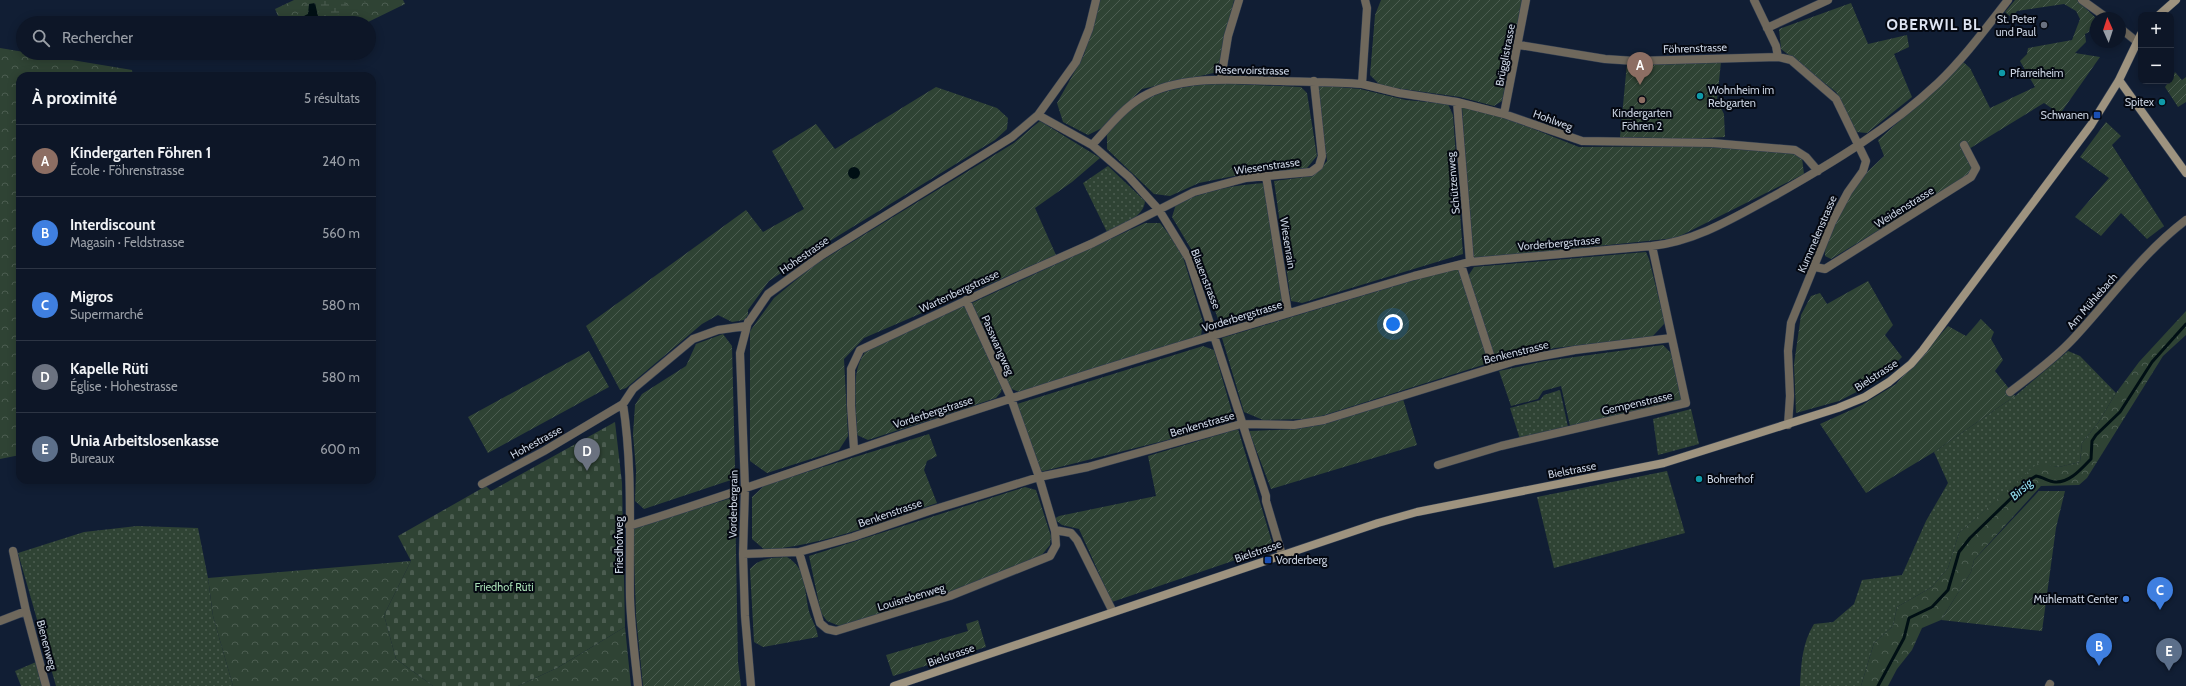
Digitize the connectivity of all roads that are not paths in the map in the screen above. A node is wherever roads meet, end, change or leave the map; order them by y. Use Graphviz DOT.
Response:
graph roads {
  1 [pos="1096,0"];
  2 [pos="1240,0"];
  3 [pos="1371,0"];
  4 [pos="1526,0"];
  5 [pos="1754,0"];
  6 [pos="1828,0"];
  7 [pos="2008,0"];
  8 [pos="2082,0"];
  9 [pos="2176,0"];
  10 [pos="1366,4"];
  11 [pos="2099,12"];
  12 [pos="2162,12"];
  13 [pos="1767,28"];
  14 [pos="2126,31"];
  15 [pos="2138,37"];
  16 [pos="2138,40"];
  17 [pos="1518,45"];
  18 [pos="1778,57"];
  19 [pos="1221,79"];
  20 [pos="2119,80"];
  21 [pos="1314,81"];
  22 [pos="1362,84"];
  23 [pos="1457,102"];
  24 [pos="1504,114"];
  25 [pos="1038,115"];
  26 [pos="1092,145"];
  27 [pos="1858,145"];
  28 [pos="1964,145"];
  29 [pos="1818,171"];
  30 [pos="2186,172"];
  31 [pos="1266,176"];
  32 [pos="1159,210"];
  33 [pos="2186,220"];
  34 [pos="1652,246"];
  35 [pos="1470,262"];
  36 [pos="1461,265"];
  37 [pos="1815,267"];
  38 [pos="966,300"];
  39 [pos="1288,313"];
  40 [pos="748,322"];
  41 [pos="1215,335"];
  42 [pos="1671,338"];
  43 [pos="1494,367"];
  44 [pos="2010,392"];
  45 [pos="1011,398"];
  46 [pos="624,404"];
  47 [pos="1241,424"];
  48 [pos="1788,425"];
  49 [pos="854,450"];
  50 [pos="1438,465"];
  51 [pos="1039,477"];
  52 [pos="482,484"];
  53 [pos="745,488"];
  54 [pos="629,526"];
  55 [pos="1055,530"];
  56 [pos="13,551"];
  57 [pos="799,552"];
  58 [pos="743,554"];
  59 [pos="1282,555"];
  60 [pos="26,611"];
  61 [pos="1113,612"];
  62 [pos="0,621"];
  63 [pos="46,686"];
  64 [pos="638,686"];
  65 [pos="751,686"];
  66 [pos="894,686"];
  1 -- 25 [label="street, Hohestrasse"];
  2 -- 19 [label="street"];
  3 -- 10 [label="street"];
  4 -- 17 [label="street, Brügglistrasse"];
  5 -- 13 [label="street"];
  6 -- 13 [label="street"];
  7 -- 27 [label="street"];
  8 -- 11 [label="street"];
  9 -- 12 [label="main road"];
  10 -- 22 [label="street"];
  13 -- 18 [label="street"];
  14 -- 15 [label="street"];
  16 -- 20 [label="main road, Bielstrasse"];
  17 -- 18 [label="street, Föhrenstrasse"];
  17 -- 24 [label="street, Brügglistrasse"];
  18 -- 27 [label="street, Kummelenstrasse"];
  19 -- 21 [label="street, Reservoirstrasse"];
  19 -- 26 [label="street, Reservoirstrasse"];
  20 -- 30 [label="main road"];
  20 -- 48 [label="main road, Bielstrasse"];
  21 -- 22 [label="street, Reservoirstrasse"];
  21 -- 31 [label="street, Wiesenstrasse"];
  22 -- 23 [label="street, Hohlweg"];
  23 -- 24 [label="street, Hohlweg"];
  23 -- 35 [label="street, Schützenweg"];
  24 -- 29 [label="street, Hohlweg"];
  25 -- 26 [label="street, Blauenstrasse"];
  25 -- 40 [label="street, Hohestrasse"];
  26 -- 32 [label="street, Blauenstrasse"];
  27 -- 29 [label="street, Vorderbergstrasse"];
  27 -- 37 [label="street, Kummelenstrasse"];
  28 -- 37 [label="street, Weidenstrasse"];
  29 -- 34 [label="street, Vorderbergstrasse"];
  31 -- 32 [label="street, Wiesenstrasse"];
  31 -- 39 [label="street, Wiesenrain"];
  32 -- 38 [label="street, Wartenbergstrasse"];
  32 -- 41 [label="street, Blauenstrasse"];
  33 -- 44 [label="street, Am Mühlebach"];
  34 -- 35 [label="street, Vorderbergstrasse"];
  34 -- 42 [label="street, Gempenstrasse"];
  35 -- 36 [label="street, Vorderbergstrasse"];
  36 -- 39 [label="street, Vorderbergstrasse"];
  36 -- 43 [label="street"];
  37 -- 48 [label="street, Kummelenstrasse"];
  38 -- 45 [label="street, Passwangweg"];
  38 -- 49 [label="street, Wartenbergstrasse"];
  39 -- 41 [label="street, Vorderbergstrasse"];
  40 -- 46 [label="street, Hohestrasse"];
  40 -- 53 [label="street, Vorderbergrain"];
  41 -- 45 [label="street, Vorderbergstrasse"];
  41 -- 47 [label="street, Blauenstrasse"];
  42 -- 43 [label="street, Benkenstrasse"];
  42 -- 50 [label="street, Gempenstrasse"];
  43 -- 47 [label="street, Benkenstrasse"];
  45 -- 49 [label="street, Vorderbergstrasse"];
  45 -- 51 [label="street, Passwangweg"];
  46 -- 52 [label="street, Hohestrasse"];
  46 -- 54 [label="street, Friedhofweg"];
  47 -- 51 [label="street, Benkenstrasse"];
  47 -- 59 [label="street, Blauenstrasse"];
  48 -- 59 [label="main road, Bielstrasse"];
  49 -- 53 [label="street, Vorderbergstrasse"];
  51 -- 55 [label="street, Louisrebenweg"];
  51 -- 57 [label="street, Benkenstrasse"];
  53 -- 54 [label="street, Vorderbergstrasse"];
  53 -- 58 [label="street, Vorderbergrain"];
  54 -- 64 [label="street, Friedhofweg"];
  55 -- 57 [label="street, Louisrebenweg"];
  55 -- 61 [label="street"];
  56 -- 60 [label="street, Bienenweg"];
  57 -- 58 [label="street, Benkenstrasse"];
  58 -- 65 [label="street, Vorderbergrain"];
  59 -- 61 [label="main road, Bielstrasse"];
  60 -- 62 [label="street, Bienenweg"];
  60 -- 63 [label="street, Bienenweg"];
  61 -- 66 [label="main road, Bielstrasse"];
}
